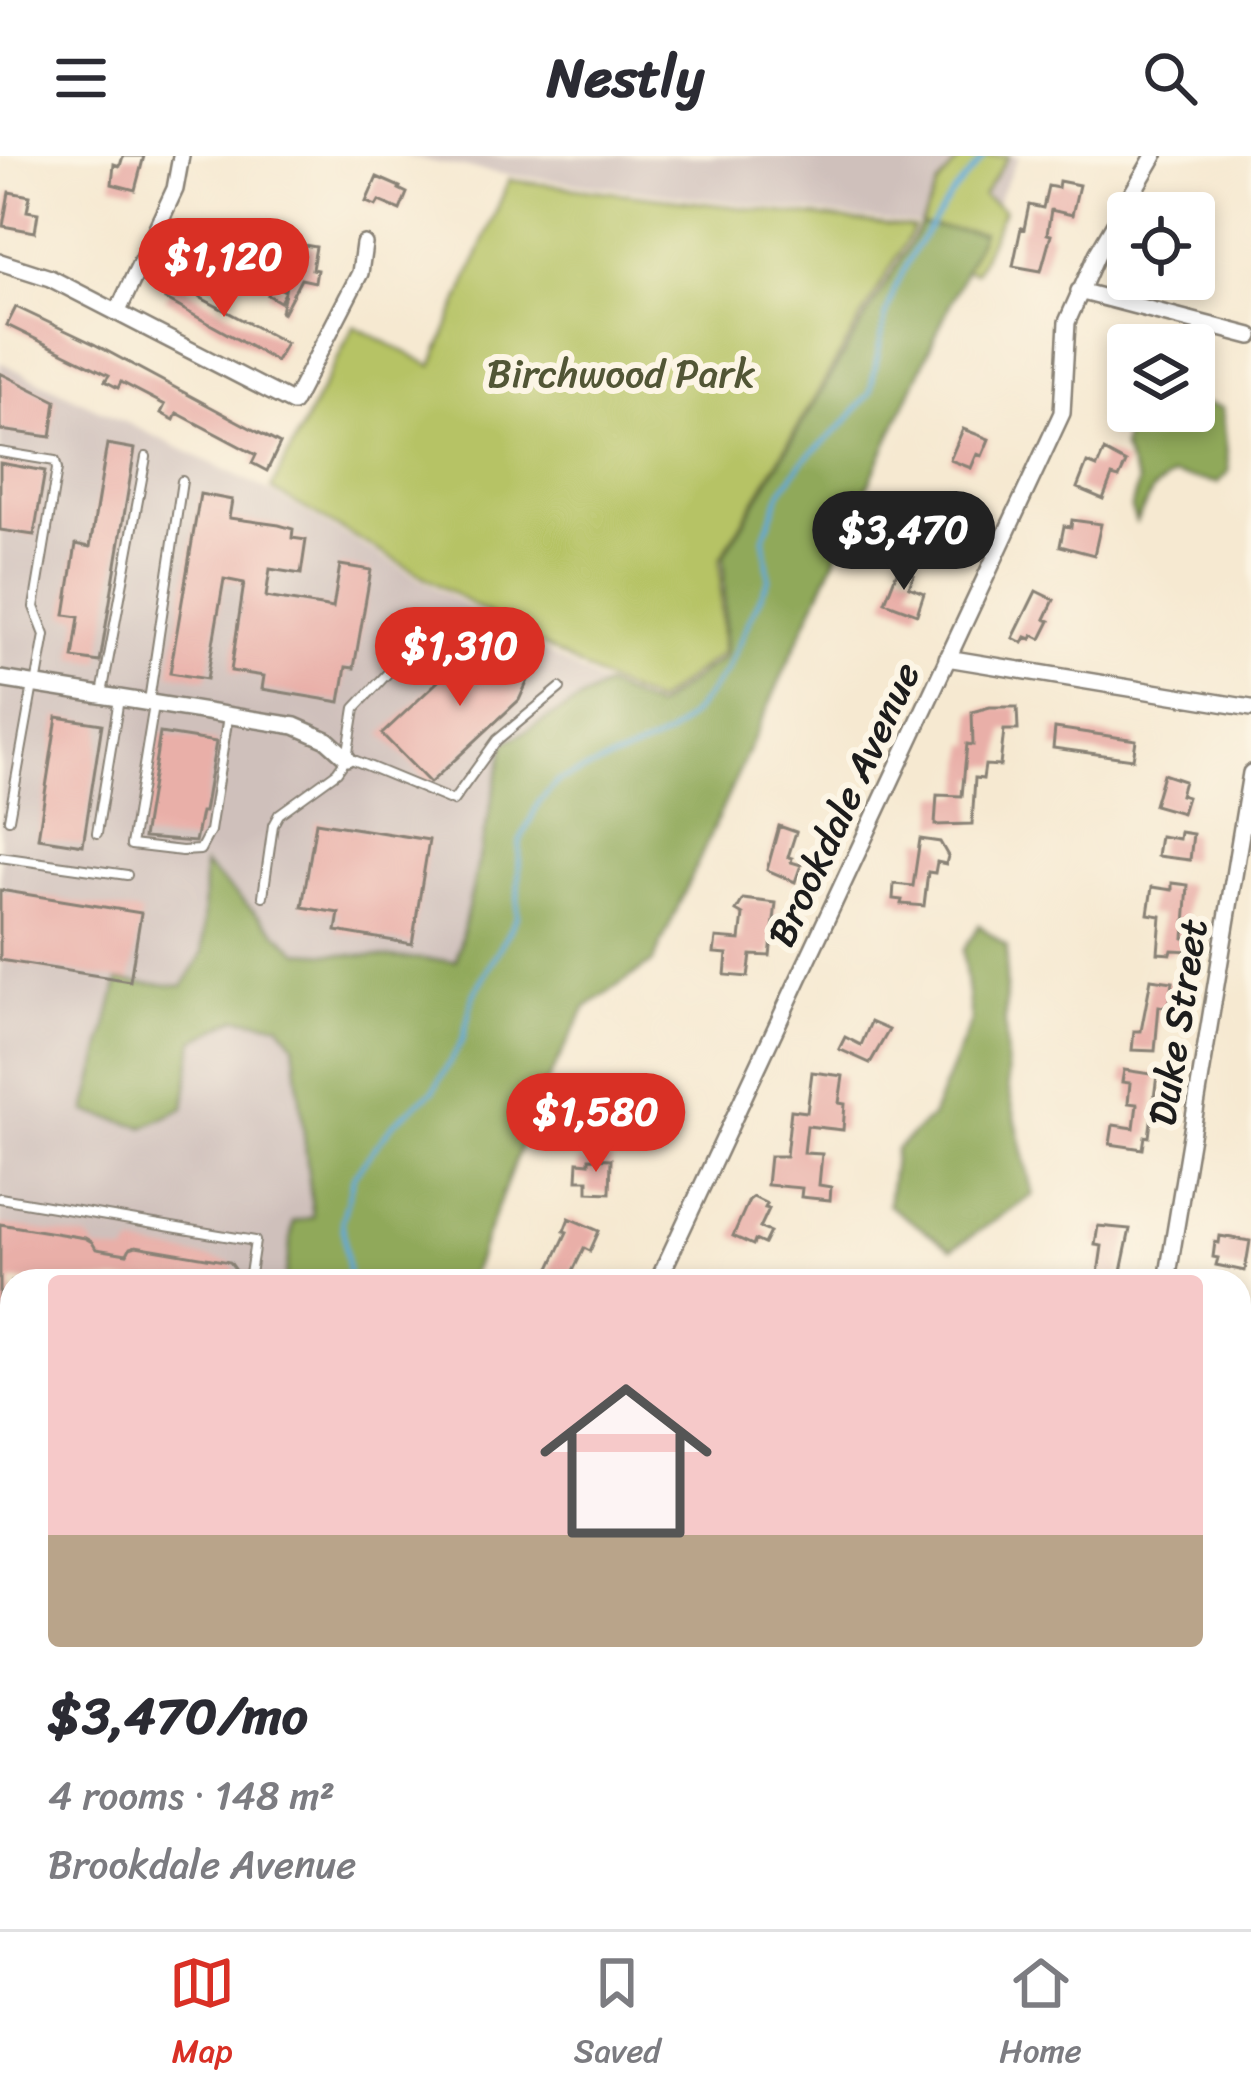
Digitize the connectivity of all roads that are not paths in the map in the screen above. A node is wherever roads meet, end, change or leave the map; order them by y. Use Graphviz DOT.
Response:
graph roads {
  1 [pos="181,156"];
  2 [pos="1154,156"];
  3 [pos="364,244"];
  4 [pos="0,262"];
  5 [pos="1079,291"];
  6 [pos="118,311"];
  7 [pos="1251,336"];
  8 [pos="0,452"];
  9 [pos="146,458"];
  10 [pos="182,481"];
  11 [pos="430,627"];
  12 [pos="946,658"];
  13 [pos="0,679"];
  14 [pos="34,685"];
  15 [pos="560,688"];
  16 [pos="111,697"];
  17 [pos="151,703"];
  18 [pos="1251,708"];
  19 [pos="228,716"];
  20 [pos="347,758"];
  21 [pos="1251,773"];
  22 [pos="10,819"];
  23 [pos="97,833"];
  24 [pos="0,857"];
  25 [pos="128,875"];
  26 [pos="263,896"];
  27 [pos="0,1198"];
  28 [pos="251,1269"];
  29 [pos="664,1269"];
  30 [pos="1169,1269"];
  1 -- 6 [label="street"];
  2 -- 5 [label="street, Brookdale Avenue"];
  3 -- 6 [label="street"];
  4 -- 6 [label="street"];
  5 -- 7 [label="street"];
  5 -- 12 [label="street, Brookdale Avenue"];
  8 -- 14 [label="lane"];
  9 -- 16 [label="lane"];
  10 -- 17 [label="lane"];
  11 -- 20 [label="lane"];
  12 -- 18 [label="street"];
  12 -- 29 [label="street, Brookdale Avenue"];
  13 -- 14 [label="street"];
  14 -- 16 [label="street"];
  14 -- 22 [label="lane"];
  15 -- 20 [label="lane"];
  16 -- 17 [label="street"];
  16 -- 23 [label="lane"];
  17 -- 19 [label="street"];
  17 -- 19 [label="lane"];
  19 -- 20 [label="street"];
  20 -- 26 [label="lane"];
  21 -- 30 [label="street, Duke Street"];
  24 -- 25 [label="lane"];
  27 -- 28 [label="lane"];
}
